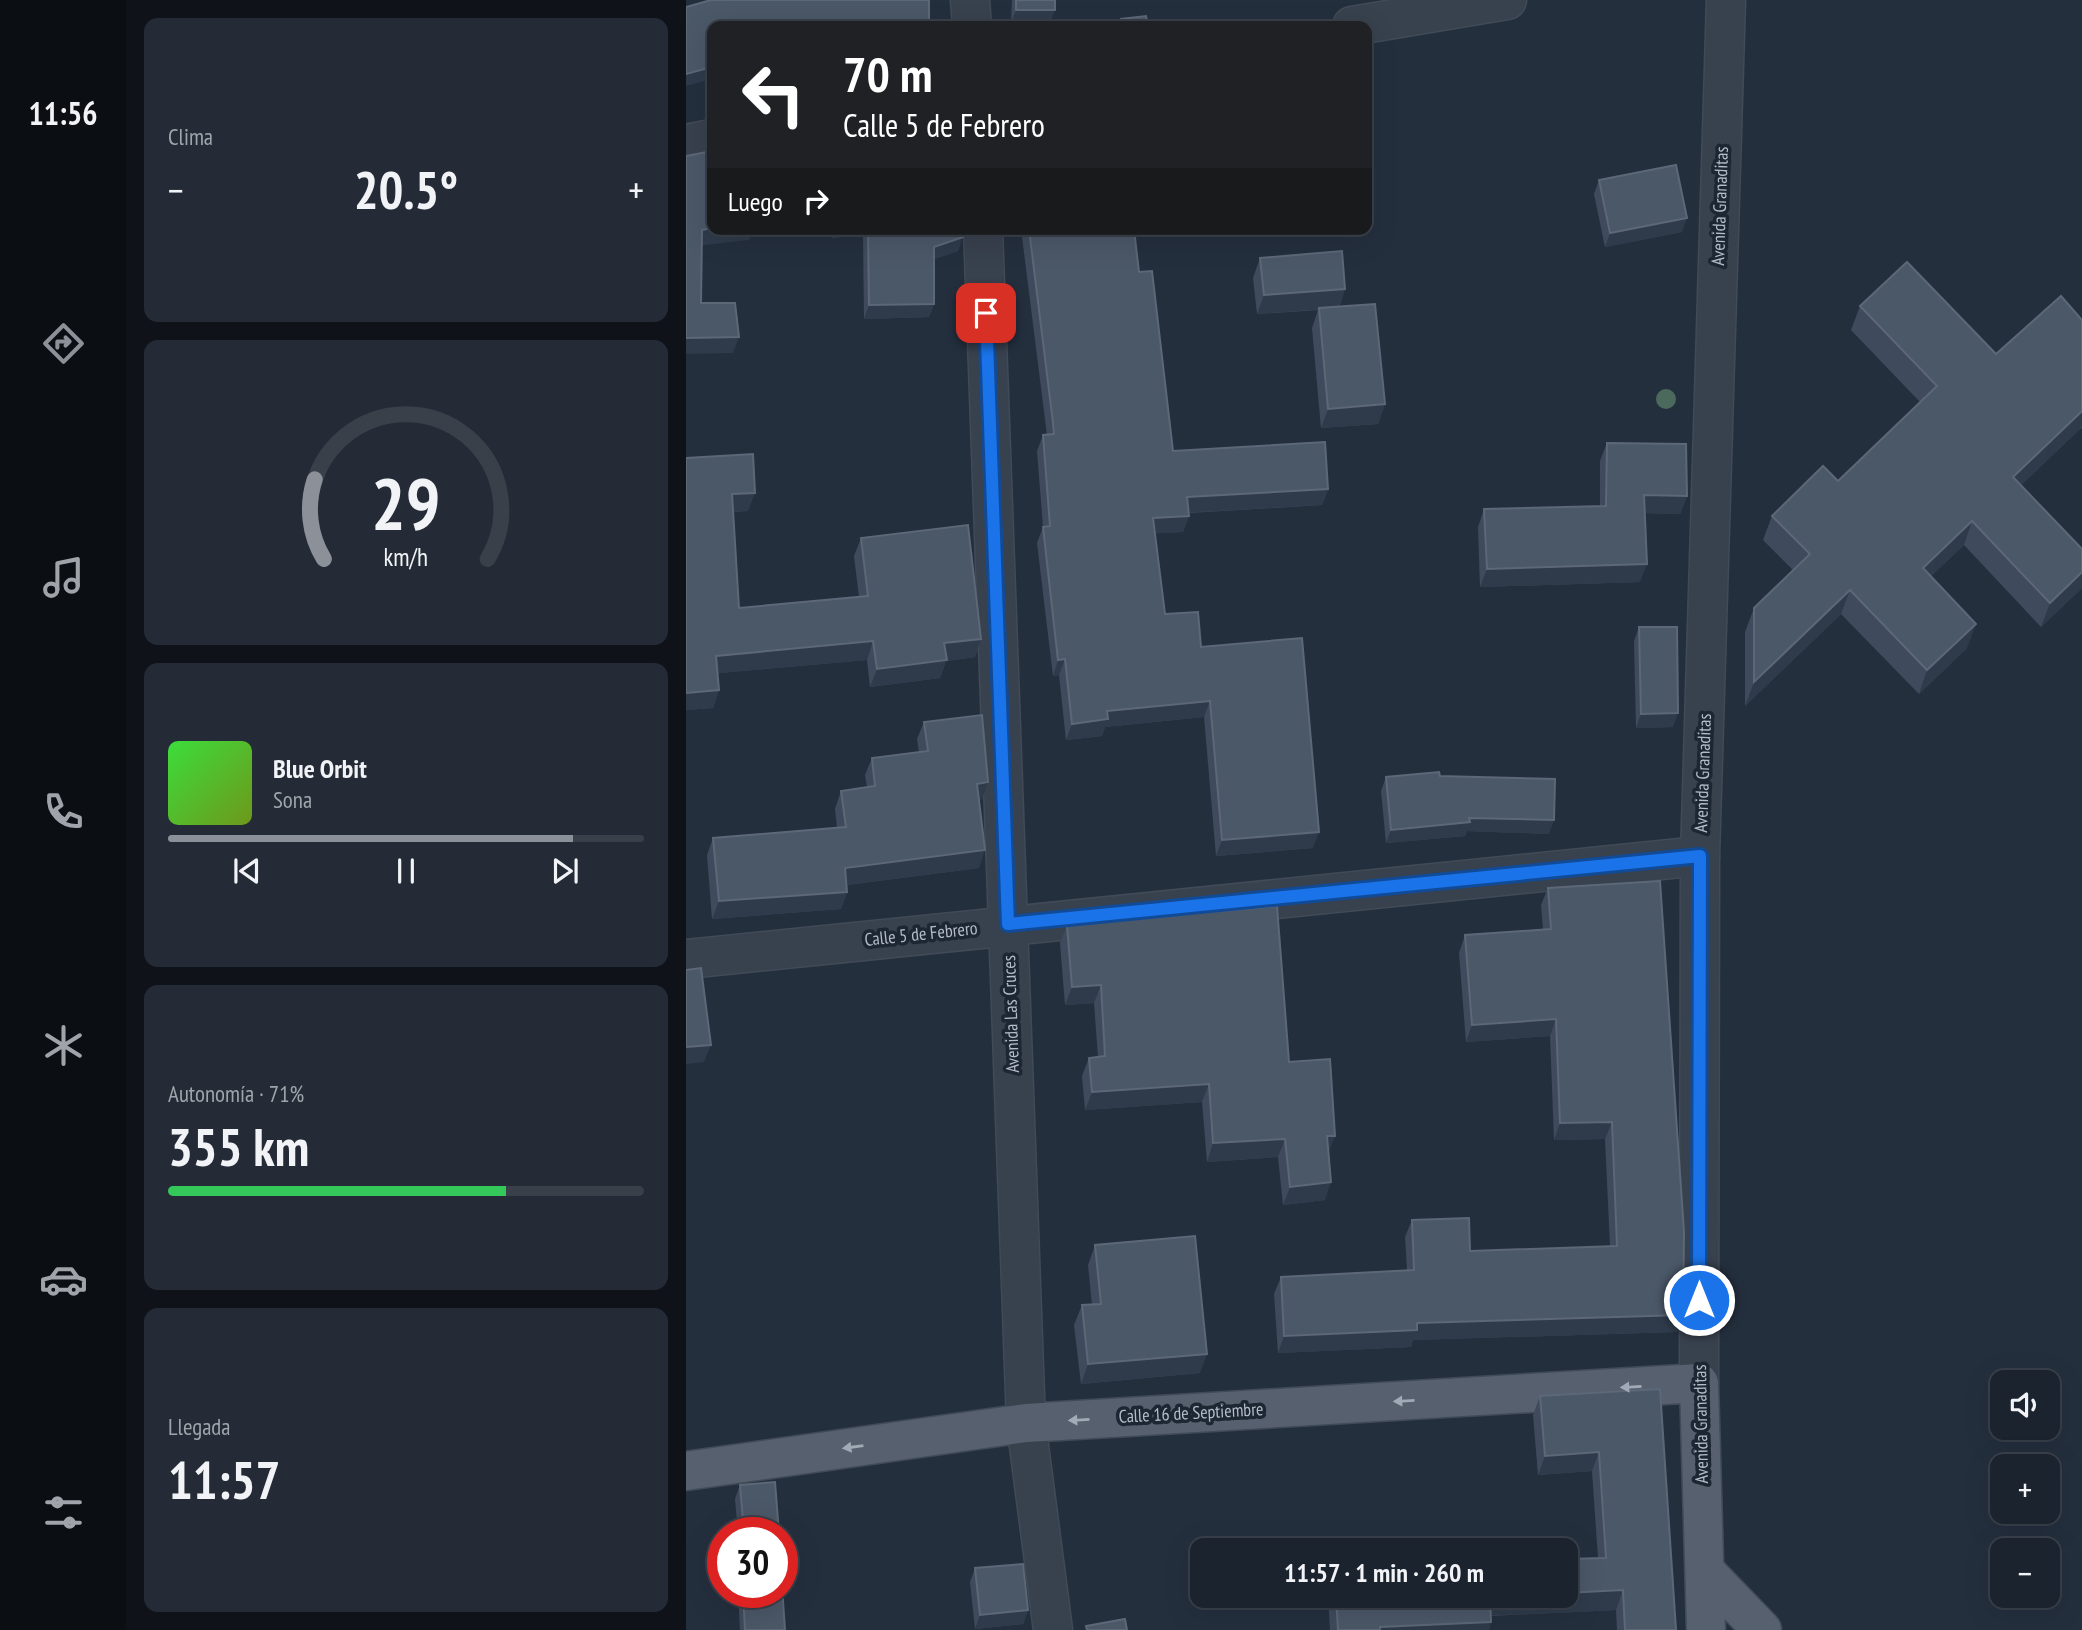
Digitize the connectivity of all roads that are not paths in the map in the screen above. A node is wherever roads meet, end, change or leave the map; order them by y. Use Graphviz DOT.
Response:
graph roads {
  1 [pos="970,0"];
  2 [pos="1507,0"];
  3 [pos="1726,0"];
  4 [pos="972,21"];
  5 [pos="1372,23"];
  6 [pos="707,140"];
  7 [pos="686,144"];
  8 [pos="983,235"];
  9 [pos="1700,856"];
  10 [pos="1008,924"];
  11 [pos="686,959"];
  12 [pos="1699,1384"];
  13 [pos="1026,1423"];
  14 [pos="686,1471"];
  15 [pos="1705,1571"];
  16 [pos="1053,1630"];
  17 [pos="1706,1630"];
  18 [pos="1762,1630"];
  1 -- 4 [label="street"];
  2 -- 5 [label="street"];
  3 -- 9 [label="street, Avenida Granaditas"];
  6 -- 7 [label="street"];
  8 -- 10 [label="street, Avenida Las Cruces"];
  9 -- 10 [label="street, Calle 5 de Febrero"];
  9 -- 12 [label="street, Avenida Granaditas"];
  10 -- 11 [label="street, Calle 5 de Febrero"];
  10 -- 13 [label="street, Avenida Las Cruces"];
  12 -- 13 [label="main road, Calle 16 de Septiembre, one-way"];
  12 -- 15 [label="main road, Avenida Granaditas"];
  13 -- 14 [label="main road, Calle 16 de Septiembre, one-way"];
  13 -- 16 [label="street, Avenida Las Cruces"];
  15 -- 17 [label="main road, Avenida Granaditas"];
  15 -- 18 [label="main road"];
}
